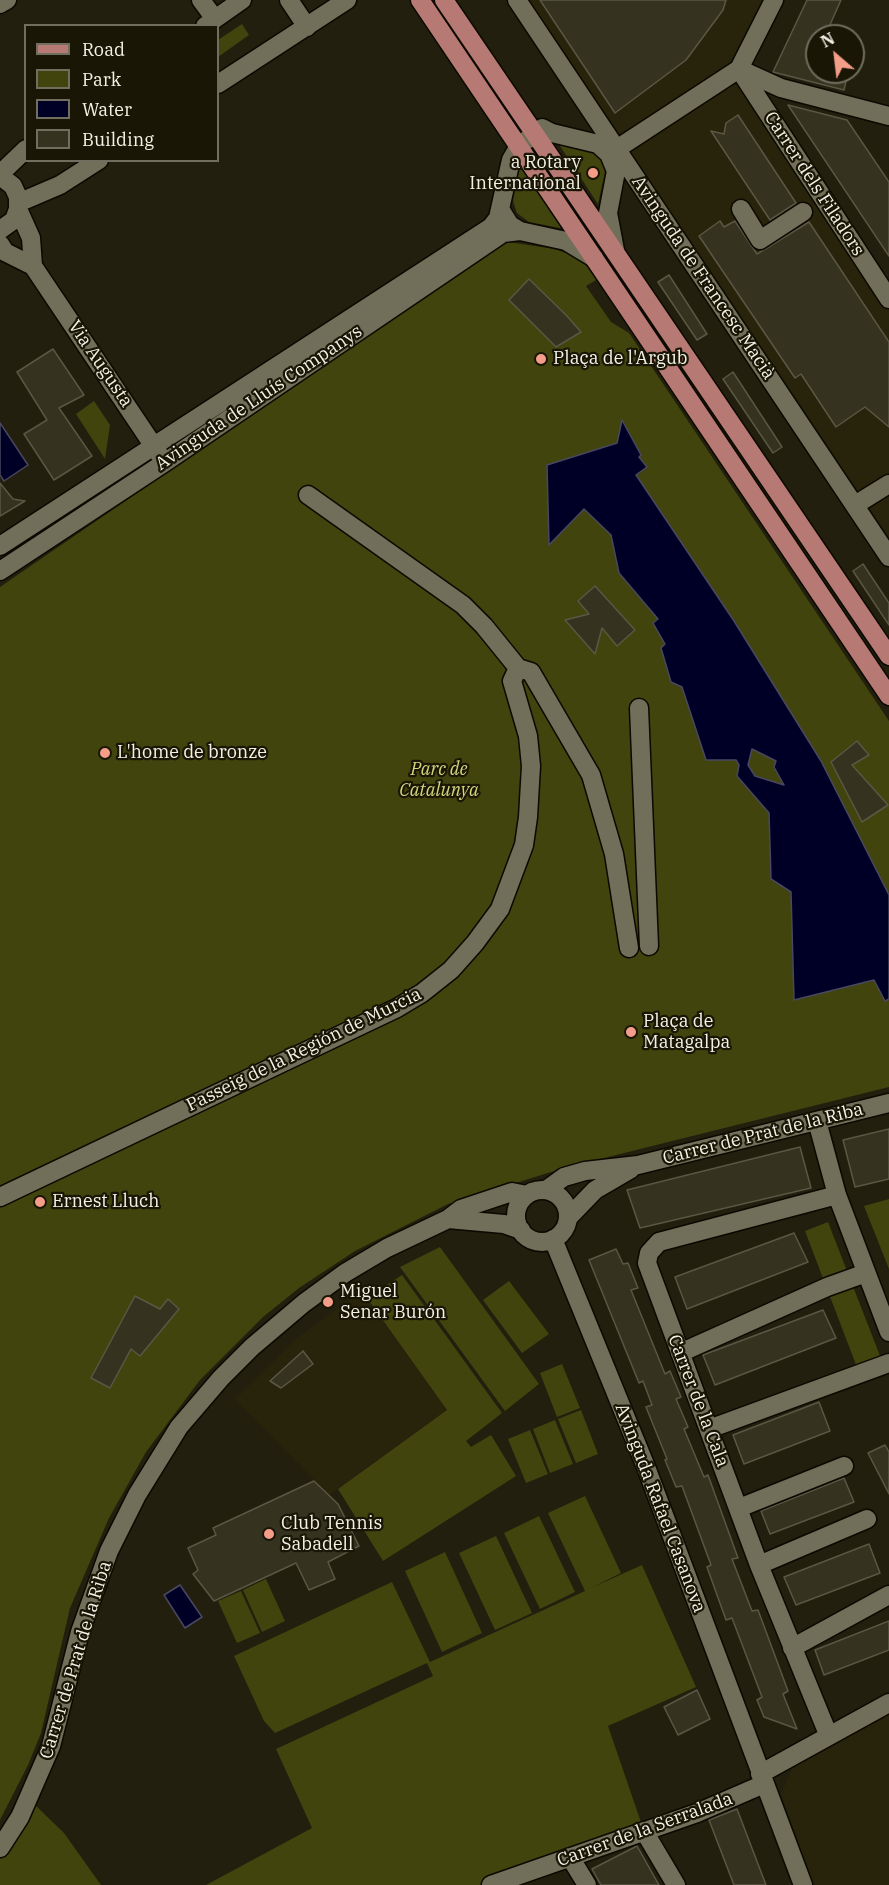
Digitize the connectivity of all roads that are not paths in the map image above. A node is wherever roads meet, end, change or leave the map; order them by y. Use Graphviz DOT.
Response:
graph roads {
  1 [pos="7,0"];
  2 [pos="201,0"];
  3 [pos="242,0"];
  4 [pos="289,0"];
  5 [pos="347,0"];
  6 [pos="420,0"];
  7 [pos="444,0"];
  8 [pos="517,0"];
  9 [pos="774,0"];
  10 [pos="0,4"];
  11 [pos="210,22"];
  12 [pos="307,27"];
  13 [pos="739,69"];
  14 [pos="219,83"];
  15 [pos="889,116"];
  16 [pos="529,143"];
  17 [pos="613,151"];
  18 [pos="24,152"];
  19 [pos="96,162"];
  20 [pos="0,175"];
  21 [pos="18,206"];
  22 [pos="500,209"];
  23 [pos="741,209"];
  24 [pos="803,212"];
  25 [pos="603,220"];
  26 [pos="0,230"];
  27 [pos="520,231"];
  28 [pos="574,239"];
  29 [pos="0,244"];
  30 [pos="33,266"];
  31 [pos="889,299"];
  32 [pos="154,446"];
  33 [pos="164,463"];
  34 [pos="889,484"];
  35 [pos="308,495"];
  36 [pos="855,505"];
  37 [pos="0,546"];
  38 [pos="889,556"];
  39 [pos="0,571"];
  40 [pos="889,656"];
  41 [pos="520,674"];
  42 [pos="889,696"];
  43 [pos="639,708"];
  44 [pos="649,946"];
  45 [pos="629,948"];
  46 [pos="889,1103"];
  47 [pos="817,1121"];
  48 [pos="638,1165"];
  49 [pos="546,1190"];
  50 [pos="527,1195"];
  51 [pos="837,1195"];
  52 [pos="0,1197"];
  53 [pos="568,1218"];
  54 [pos="448,1219"];
  55 [pos="521,1230"];
  56 [pos="553,1239"];
  57 [pos="866,1274"];
  58 [pos="889,1332"];
  59 [pos="680,1353"];
  60 [pos="889,1363"];
  61 [pos="709,1430"];
  62 [pos="844,1466"];
  63 [pos="739,1508"];
  64 [pos="867,1519"];
  65 [pos="759,1564"];
  66 [pos="889,1595"];
  67 [pos="792,1648"];
  68 [pos="889,1703"];
  69 [pos="828,1734"];
  70 [pos="761,1779"];
  71 [pos="644,1831"];
  72 [pos="0,1848"];
  73 [pos="570,1857"];
  74 [pos="491,1885"];
  75 [pos="587,1885"];
  76 [pos="676,1885"];
  77 [pos="803,1885"];
  1 -- 10 [label="street"];
  2 -- 11 [label="street"];
  3 -- 11 [label="street"];
  4 -- 12 [label="street"];
  5 -- 12 [label="street"];
  6 -- 16 [label="main road"];
  7 -- 16 [label="main road"];
  8 -- 17 [label="street, Avinguda de Francesc Macià"];
  9 -- 13 [label="street"];
  12 -- 14 [label="street"];
  13 -- 15 [label="street"];
  13 -- 17 [label="street"];
  13 -- 31 [label="street, Carrer dels Filadors"];
  16 -- 17 [label="street, Avinguda de Francesc Macià"];
  16 -- 22 [label="street"];
  16 -- 25 [label="main road"];
  16 -- 28 [label="main road"];
  17 -- 25 [label="street, Avinguda de Francesc Macià"];
  17 -- 36 [label="street, Avinguda de Francesc Macià"];
  18 -- 20 [label="street"];
  19 -- 21 [label="street"];
  20 -- 21 [label="street, Via Augusta"];
  21 -- 26 [label="street"];
  21 -- 30 [label="street, Via Augusta"];
  22 -- 27 [label="street"];
  22 -- 32 [label="street, Avinguda de Lluís Companys"];
  23 -- 24 [label="street"];
  25 -- 28 [label="street"];
  25 -- 40 [label="main road"];
  27 -- 28 [label="street"];
  27 -- 33 [label="street, Avinguda de Lluís Companys"];
  28 -- 42 [label="main road"];
  29 -- 30 [label="street, Via Augusta"];
  30 -- 32 [label="street, Via Augusta"];
  32 -- 33 [label="street, Via Augusta"];
  32 -- 37 [label="street, Avinguda de Lluís Companys"];
  33 -- 39 [label="street, Avinguda de Lluís Companys"];
  34 -- 36 [label="street"];
  35 -- 41 [label="street"];
  36 -- 38 [label="street, Avinguda de Francesc Macià"];
  41 -- 45 [label="street"];
  41 -- 52 [label="street, Passeig de la Región de Murcia"];
  43 -- 44 [label="street"];
  46 -- 47 [label="street, Carrer de Prat de la Riba"];
  47 -- 48 [label="street, Carrer de Prat de la Riba"];
  47 -- 51 [label="street"];
  48 -- 49 [label="street, Carrer de Prat de la Riba"];
  48 -- 53 [label="street, Carrer de Prat de la Riba"];
  49 -- 50 [label="street"];
  49 -- 53 [label="street"];
  50 -- 54 [label="street, Carrer de Prat de la Riba"];
  50 -- 55 [label="street"];
  51 -- 57 [label="street"];
  51 -- 59 [label="street, Carrer de la Cala"];
  53 -- 56 [label="street"];
  54 -- 55 [label="street"];
  54 -- 72 [label="street, Carrer de Prat de la Riba"];
  55 -- 56 [label="street"];
  56 -- 70 [label="street, Avinguda Rafael Casanova"];
  57 -- 58 [label="street"];
  57 -- 59 [label="street"];
  59 -- 61 [label="street, Carrer de la Cala"];
  60 -- 61 [label="street"];
  61 -- 63 [label="street, Carrer de la Cala"];
  62 -- 63 [label="street"];
  63 -- 65 [label="street, Carrer de la Cala"];
  64 -- 65 [label="street"];
  65 -- 67 [label="street, Carrer de la Cala"];
  66 -- 67 [label="street"];
  67 -- 69 [label="street, Carrer de la Cala"];
  68 -- 69 [label="street, Carrer de la Serralada"];
  69 -- 70 [label="street, Carrer de la Serralada"];
  70 -- 71 [label="street, Carrer de la Serralada"];
  70 -- 77 [label="street, Avinguda Rafael Casanova"];
  71 -- 73 [label="street, Carrer de la Serralada"];
  71 -- 76 [label="street"];
  73 -- 74 [label="street, Carrer de la Serralada"];
  73 -- 75 [label="street"];
}
